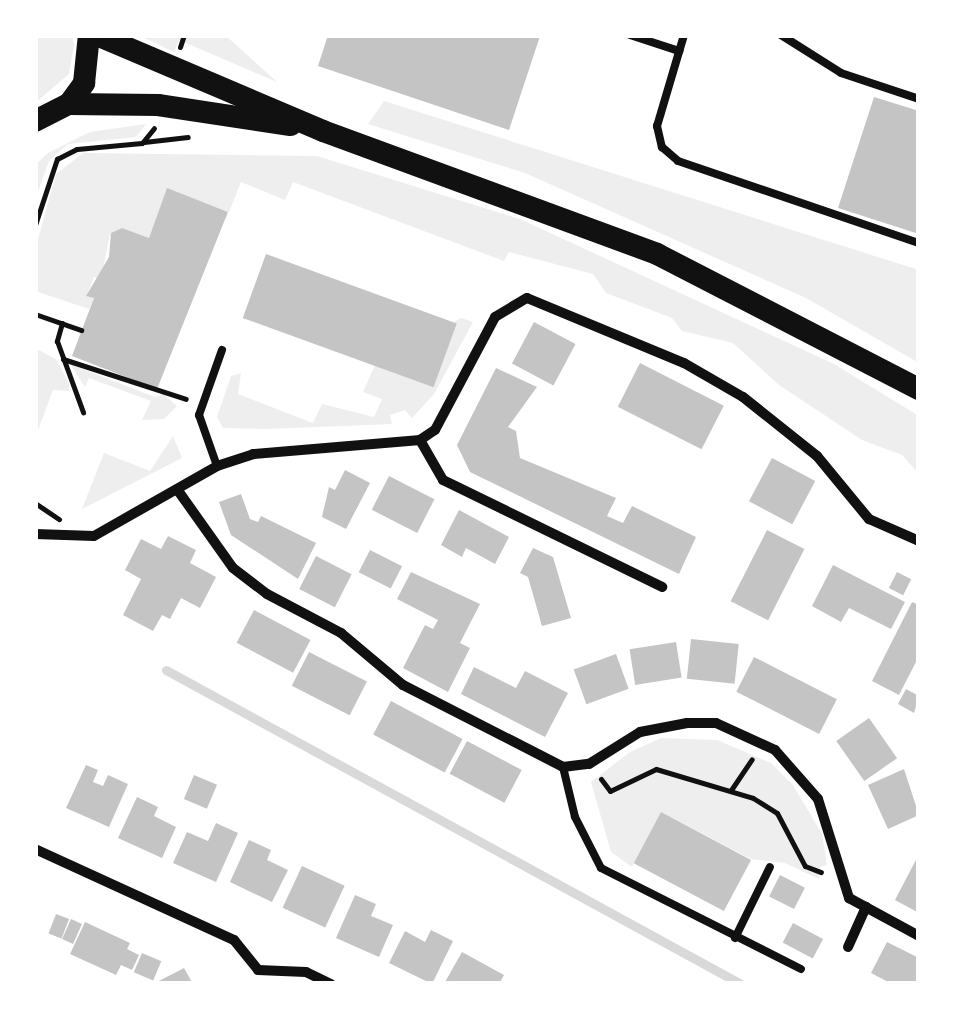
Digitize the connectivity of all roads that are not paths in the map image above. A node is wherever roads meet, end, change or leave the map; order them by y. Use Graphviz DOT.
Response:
graph roads {
  1 [pos="88,35"];
  2 [pos="97,35"];
  3 [pos="630,35"];
  4 [pos="684,35"];
  5 [pos="781,35"];
  6 [pos="679,51"];
  7 [pos="919,99"];
  8 [pos="69,104"];
  9 [pos="38,126"];
  10 [pos="323,131"];
  11 [pos="919,243"];
  12 [pos="222,350"];
  13 [pos="919,389"];
  14 [pos="420,440"];
  15 [pos="217,466"];
  16 [pos="179,492"];
  17 [pos="35,534"];
  18 [pos="919,541"];
  19 [pos="662,587"];
  20 [pos="563,768"];
  21 [pos="35,849"];
  22 [pos="770,868"];
  23 [pos="866,908"];
  24 [pos="919,936"];
  25 [pos="735,938"];
  26 [pos="848,947"];
  27 [pos="801,969"];
  28 [pos="258,970"];
  29 [pos="258,984"];
  30 [pos="331,984"];
  1 -- 8 [label="main road"];
  2 -- 10 [label="main road"];
  3 -- 6 [label="lane"];
  4 -- 6 [label="lane"];
  5 -- 7 [label="lane"];
  6 -- 11 [label="lane"];
  8 -- 9 [label="main road"];
  8 -- 10 [label="main road"];
  10 -- 13 [label="main road"];
  12 -- 15 [label="lane"];
  14 -- 15 [label="street"];
  14 -- 18 [label="street"];
  14 -- 19 [label="street"];
  15 -- 16 [label="street"];
  16 -- 17 [label="street"];
  16 -- 20 [label="street"];
  20 -- 23 [label="street"];
  20 -- 25 [label="lane"];
  21 -- 28 [label="street"];
  22 -- 25 [label="lane"];
  23 -- 24 [label="street"];
  23 -- 26 [label="street"];
  25 -- 27 [label="lane"];
  28 -- 29 [label="street"];
  28 -- 30 [label="street"];
}
